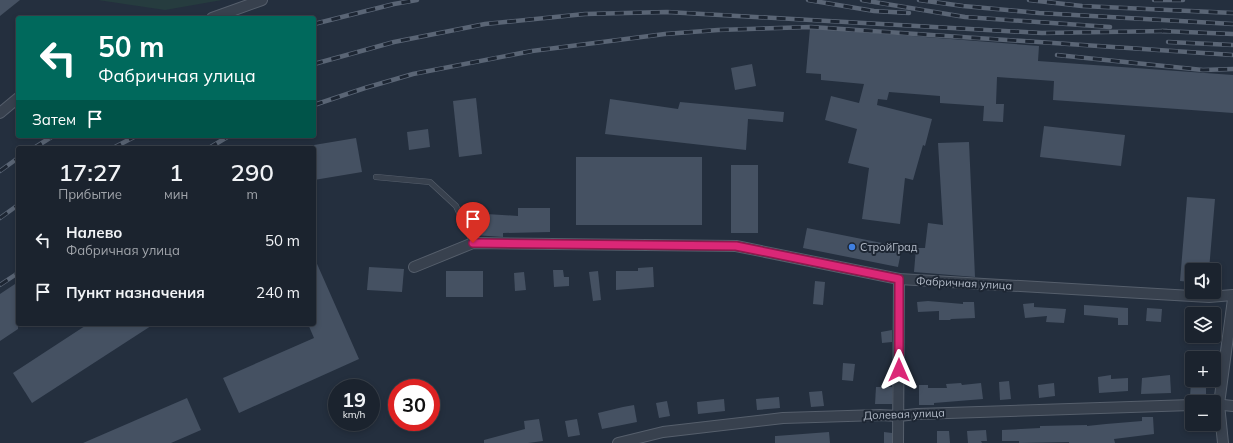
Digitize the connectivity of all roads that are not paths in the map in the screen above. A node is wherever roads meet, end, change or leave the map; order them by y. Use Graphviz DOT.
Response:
graph roads {
  1 [pos="262,0"];
  2 [pos="218,16"];
  3 [pos="16,100"];
  4 [pos="0,113"];
  5 [pos="376,177"];
  6 [pos="473,243"];
  7 [pos="414,268"];
  8 [pos="899,279"];
  9 [pos="1233,295"];
  10 [pos="1233,299"];
  11 [pos="1218,395"];
  12 [pos="1221,404"];
  13 [pos="1185,405"];
  14 [pos="1233,406"];
  15 [pos="899,416"];
  16 [pos="1221,430"];
  17 [pos="618,443"];
  18 [pos="898,443"];
  19 [pos="1223,443"];
  1 -- 2 [label="street"];
  3 -- 4 [label="street"];
  5 -- 6 [label="lane"];
  6 -- 7 [label="street, Фабричная улица"];
  6 -- 8 [label="street, Фабричная улица"];
  8 -- 9 [label="street, Фабричная улица"];
  8 -- 15 [label="street"];
  10 -- 11 [label="street"];
  12 -- 14 [label="street"];
  13 -- 15 [label="street, Долевая улица"];
  15 -- 17 [label="street, Долевая улица"];
  15 -- 18 [label="street"];
  16 -- 19 [label="street"];
}
